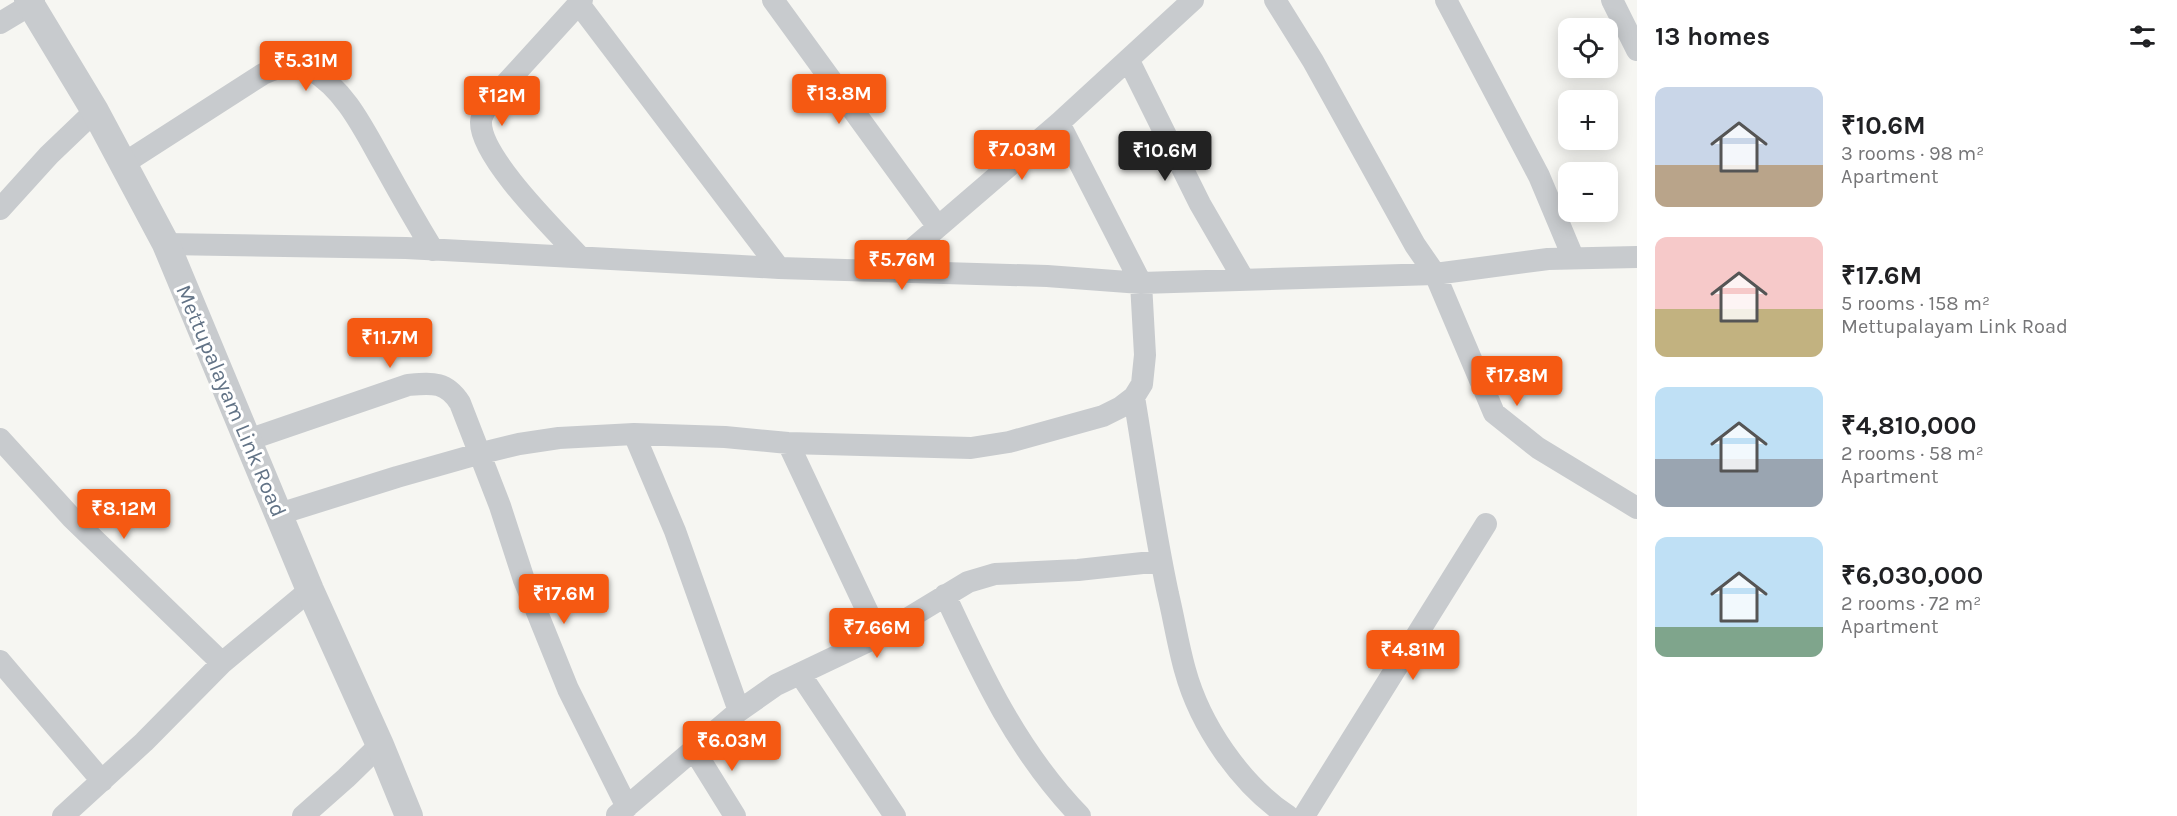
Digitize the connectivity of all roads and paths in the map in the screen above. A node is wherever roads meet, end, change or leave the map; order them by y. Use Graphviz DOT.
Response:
graph roads {
  1 [pos="773,0"];
  2 [pos="1193,0"];
  3 [pos="1275,0"];
  4 [pos="1446,0"];
  5 [pos="1612,0"];
  6 [pos="31,2"];
  7 [pos="580,2"];
  8 [pos="0,23"];
  9 [pos="1637,50"];
  10 [pos="1129,61"];
  11 [pos="94,111"];
  12 [pos="1059,123"];
  13 [pos="123,164"];
  14 [pos="0,209"];
  15 [pos="938,227"];
  16 [pos="166,244"];
  17 [pos="433,250"];
  18 [pos="579,256"];
  19 [pos="1574,257"];
  20 [pos="1637,257"];
  21 [pos="779,268"];
  22 [pos="888,270"];
  23 [pos="1435,274"];
  24 [pos="1244,280"];
  25 [pos="1141,283"];
  26 [pos="1134,397"];
  27 [pos="634,434"];
  28 [pos="0,439"];
  29 [pos="248,440"];
  30 [pos="788,443"];
  31 [pos="478,454"];
  32 [pos="1637,508"];
  33 [pos="279,514"];
  34 [pos="1486,524"];
  35 [pos="1161,561"];
  36 [pos="310,590"];
  37 [pos="945,595"];
  38 [pos="879,636"];
  39 [pos="0,661"];
  40 [pos="222,663"];
  41 [pos="800,674"];
  42 [pos="739,711"];
  43 [pos="380,745"];
  44 [pos="694,750"];
  45 [pos="102,781"];
  46 [pos="1261,810"];
  47 [pos="622,812"];
  48 [pos="63,816"];
  49 [pos="303,816"];
  50 [pos="408,816"];
  51 [pos="735,816"];
  52 [pos="895,816"];
  53 [pos="1080,816"];
  54 [pos="1288,816"];
  55 [pos="1304,816"];
  1 -- 15 [label="street"];
  2 -- 10 [label="street"];
  3 -- 23 [label="street"];
  4 -- 19 [label="street"];
  5 -- 9 [label="street"];
  6 -- 8 [label="street"];
  6 -- 11 [label="street, Mettupalayam Link Road"];
  7 -- 18 [label="street"];
  7 -- 21 [label="street"];
  10 -- 12 [label="street"];
  10 -- 24 [label="street"];
  11 -- 13 [label="street, Mettupalayam Link Road"];
  11 -- 14 [label="street"];
  12 -- 15 [label="street"];
  12 -- 25 [label="street"];
  13 -- 16 [label="street, Mettupalayam Link Road"];
  13 -- 17 [label="street"];
  15 -- 22 [label="street"];
  16 -- 17 [label="street"];
  16 -- 29 [label="street, Mettupalayam Link Road"];
  17 -- 18 [label="street"];
  18 -- 21 [label="street"];
  19 -- 20 [label="street"];
  19 -- 23 [label="street"];
  21 -- 22 [label="street"];
  22 -- 25 [label="street"];
  23 -- 24 [label="street"];
  23 -- 32 [label="street"];
  24 -- 25 [label="street"];
  25 -- 26 [label="street"];
  26 -- 30 [label="street"];
  26 -- 35 [label="street"];
  27 -- 30 [label="street"];
  27 -- 31 [label="street"];
  27 -- 42 [label="street"];
  28 -- 40 [label="street"];
  29 -- 31 [label="street"];
  29 -- 33 [label="street, Mettupalayam Link Road"];
  30 -- 38 [label="street"];
  31 -- 33 [label="street"];
  31 -- 47 [label="street"];
  33 -- 36 [label="street, Mettupalayam Link Road"];
  34 -- 55 [label="street"];
  35 -- 37 [label="street"];
  35 -- 46 [label="street"];
  36 -- 40 [label="street"];
  36 -- 43 [label="street, Mettupalayam Link Road"];
  37 -- 38 [label="street"];
  37 -- 53 [label="street"];
  38 -- 41 [label="street"];
  39 -- 45 [label="street"];
  40 -- 45 [label="street"];
  41 -- 42 [label="street"];
  41 -- 52 [label="street"];
  42 -- 44 [label="street"];
  43 -- 49 [label="street"];
  43 -- 50 [label="street, Mettupalayam Link Road"];
  44 -- 47 [label="street"];
  44 -- 51 [label="street"];
  45 -- 48 [label="street"];
  46 -- 54 [label="street"];
}
